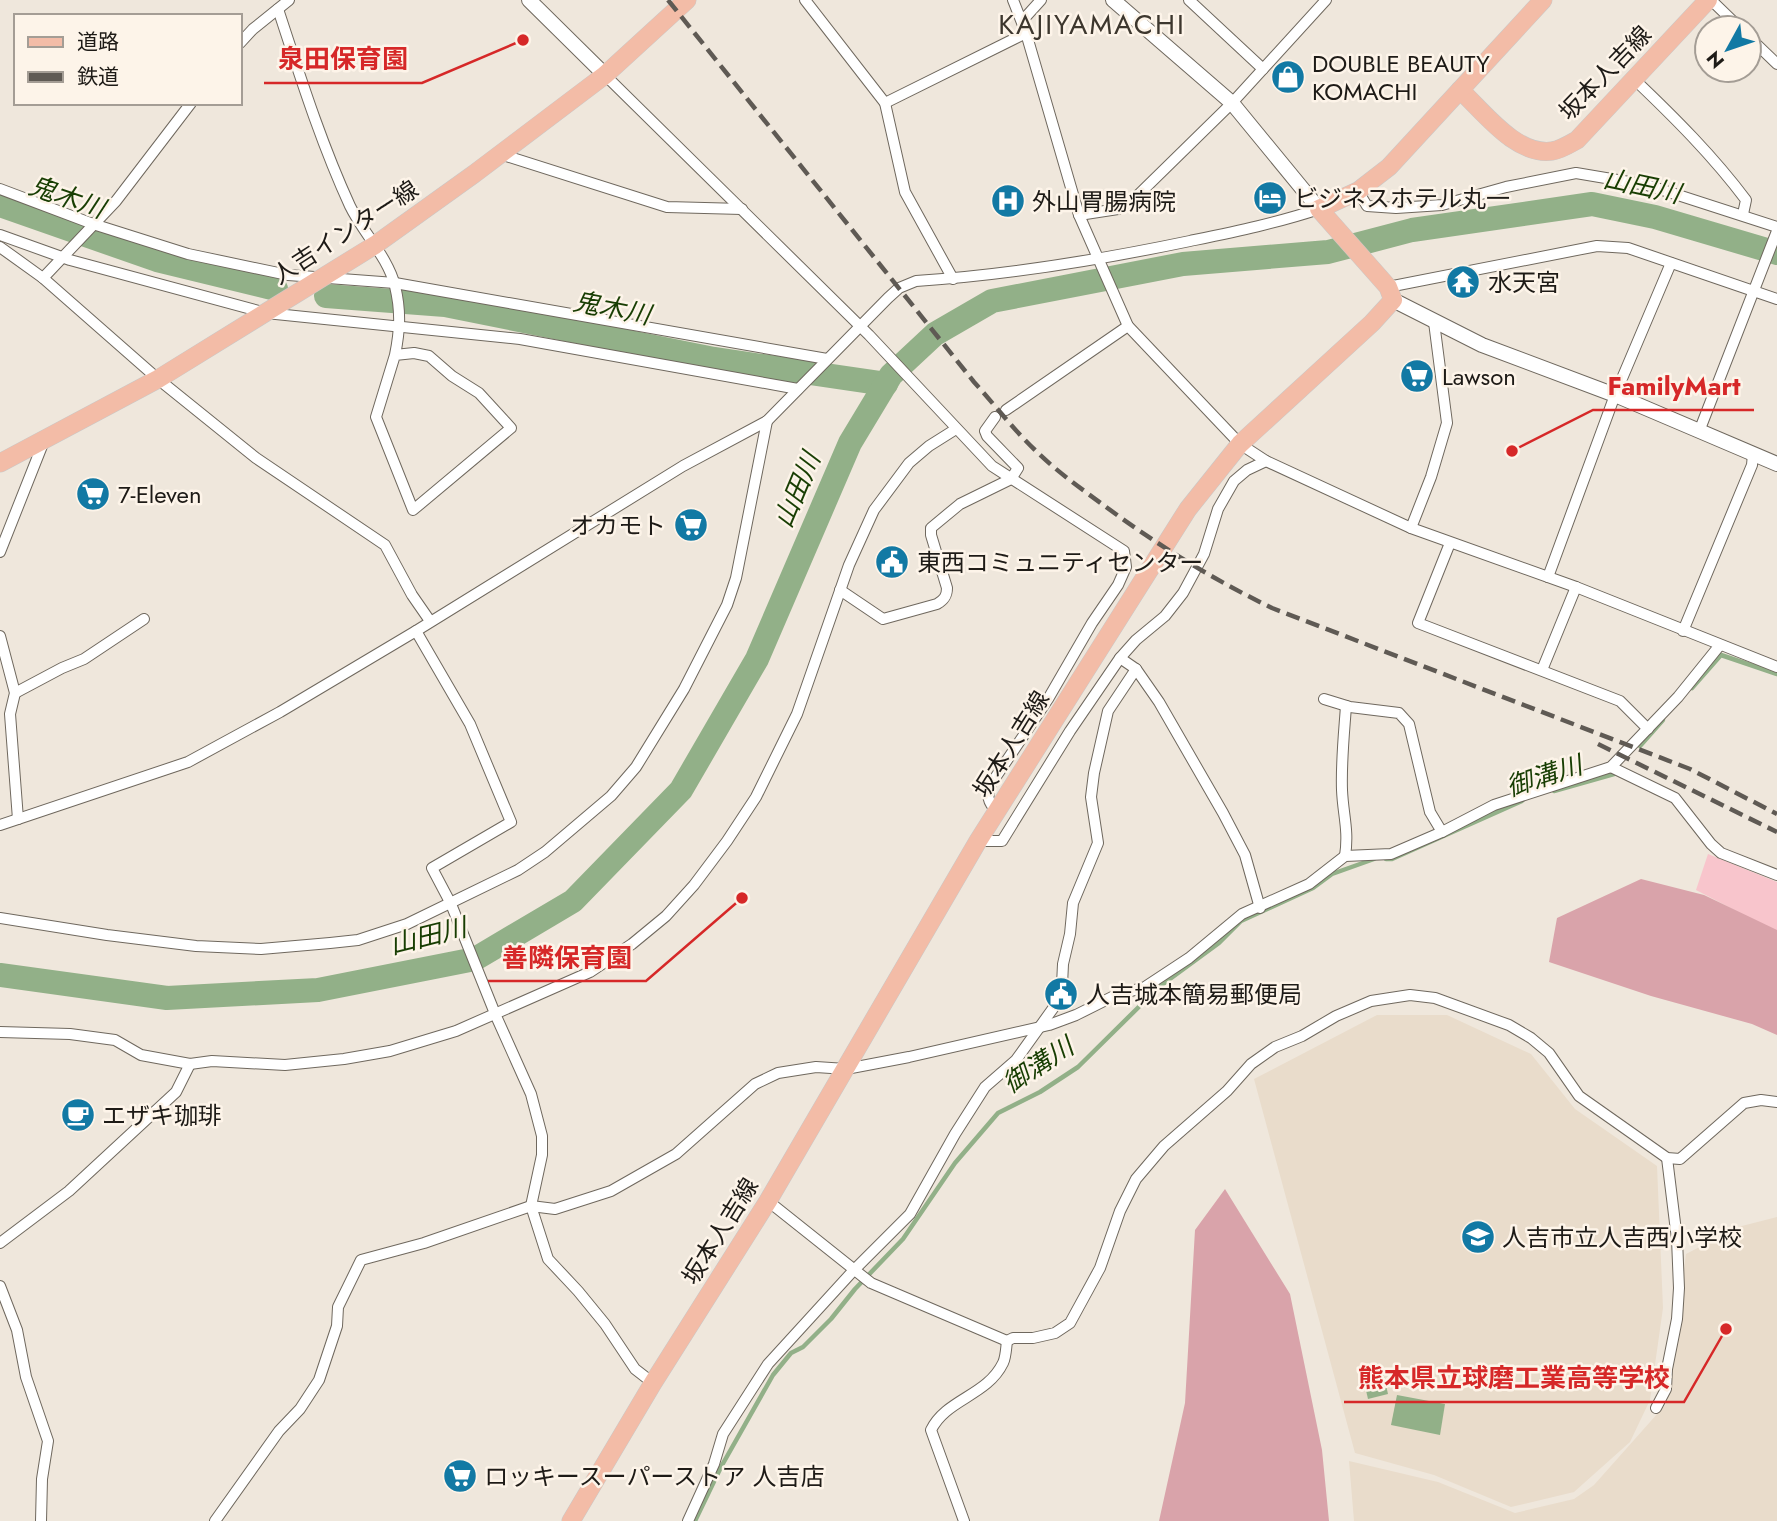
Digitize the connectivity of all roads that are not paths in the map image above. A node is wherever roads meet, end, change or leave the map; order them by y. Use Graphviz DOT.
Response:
graph roads {
  1 [pos="289,0"];
  2 [pos="529,0"];
  3 [pos="687,0"];
  4 [pos="806,0"];
  5 [pos="1013,0"];
  6 [pos="1041,0"];
  7 [pos="1112,0"];
  8 [pos="1189,0"];
  9 [pos="1326,0"];
  10 [pos="1543,0"];
  11 [pos="1710,0"];
  12 [pos="278,9"];
  13 [pos="1725,14"];
  14 [pos="1022,21"];
  15 [pos="1026,33"];
  16 [pos="242,41"];
  17 [pos="1763,50"];
  18 [pos="1777,64"];
  19 [pos="1262,69"];
  20 [pos="605,75"];
  21 [pos="1634,79"];
  22 [pos="1460,90"];
  23 [pos="885,103"];
  24 [pos="1231,103"];
  25 [pos="189,105"];
  26 [pos="500,154"];
  27 [pos="0,189"];
  28 [pos="1358,191"];
  29 [pos="742,209"];
  30 [pos="1743,214"];
  31 [pos="1079,215"];
  32 [pos="1324,215"];
  33 [pos="90,227"];
  34 [pos="1776,231"];
  35 [pos="0,235"];
  36 [pos="375,245"];
  37 [pos="0,247"];
  38 [pos="63,256"];
  39 [pos="1098,259"];
  40 [pos="1671,262"];
  41 [pos="43,278"];
  42 [pos="322,278"];
  43 [pos="953,279"];
  44 [pos="395,283"];
  45 [pos="1754,288"];
  46 [pos="1390,293"];
  47 [pos="1777,299"];
  48 [pos="266,313"];
  49 [pos="1434,322"];
  50 [pos="401,325"];
  51 [pos="859,326"];
  52 [pos="1129,326"];
  53 [pos="395,355"];
  54 [pos="827,359"];
  55 [pos="158,379"];
  56 [pos="798,389"];
  57 [pos="1615,395"];
  58 [pos="1006,410"];
  59 [pos="995,417"];
  60 [pos="767,421"];
  61 [pos="952,425"];
  62 [pos="1700,429"];
  63 [pos="44,440"];
  64 [pos="1240,444"];
  65 [pos="1753,454"];
  66 [pos="1266,461"];
  67 [pos="0,463"];
  68 [pos="1777,464"];
  69 [pos="1011,479"];
  70 [pos="1411,528"];
  71 [pos="1450,543"];
  72 [pos="0,552"];
  73 [pos="1548,577"];
  74 [pos="1576,587"];
  75 [pos="840,590"];
  76 [pos="144,618"];
  77 [pos="430,621"];
  78 [pos="416,631"];
  79 [pos="1683,631"];
  80 [pos="0,636"];
  81 [pos="1720,645"];
  82 [pos="1120,658"];
  83 [pos="1777,667"];
  84 [pos="1136,669"];
  85 [pos="1542,670"];
  86 [pos="15,693"];
  87 [pos="1324,699"];
  88 [pos="1346,706"];
  89 [pos="0,726"];
  90 [pos="1648,729"];
  91 [pos="11,733"];
  92 [pos="1611,766"];
  93 [pos="997,811"];
  94 [pos="18,819"];
  95 [pos="0,825"];
  96 [pos="1442,832"];
  97 [pos="978,842"];
  98 [pos="1345,856"];
  99 [pos="1777,875"];
  100 [pos="451,904"];
  101 [pos="1260,908"];
  102 [pos="0,918"];
  103 [pos="496,1016"];
  104 [pos="1040,1026"];
  105 [pos="0,1031"];
  106 [pos="190,1064"];
  107 [pos="846,1069"];
  108 [pos="1777,1102"];
  109 [pos="1667,1158"];
  110 [pos="768,1200"];
  111 [pos="531,1206"];
  112 [pos="0,1243"];
  113 [pos="853,1271"];
  114 [pos="0,1286"];
  115 [pos="1007,1341"];
  116 [pos="653,1383"];
  117 [pos="1656,1408"];
  118 [pos="41,1521"];
  119 [pos="215,1521"];
  120 [pos="571,1521"];
  121 [pos="688,1521"];
  122 [pos="964,1521"];
  1 -- 12 [label="street"];
  2 -- 20 [label="street"];
  3 -- 20 [label="main road, 人吉インター線"];
  4 -- 23 [label="street"];
  5 -- 14 [label="street"];
  6 -- 14 [label="street"];
  7 -- 24 [label="street"];
  8 -- 19 [label="street"];
  9 -- 19 [label="street"];
  10 -- 22 [label="main road"];
  11 -- 13 [label="street"];
  11 -- 21 [label="main road, 坂本人吉線"];
  12 -- 16 [label="street"];
  12 -- 36 [label="street"];
  14 -- 15 [label="street"];
  15 -- 23 [label="street"];
  15 -- 31 [label="street"];
  17 -- 18 [label="street"];
  19 -- 24 [label="street"];
  20 -- 26 [label="main road, 人吉インター線"];
  20 -- 29 [label="street"];
  21 -- 22 [label="main road, 坂本人吉線"];
  21 -- 30 [label="street"];
  22 -- 28 [label="main road"];
  23 -- 43 [label="street"];
  24 -- 31 [label="street"];
  24 -- 32 [label="street"];
  25 -- 33 [label="street"];
  26 -- 29 [label="street"];
  26 -- 36 [label="main road, 人吉インター線"];
  27 -- 33 [label="street"];
  28 -- 30 [label="street"];
  28 -- 32 [label="main road"];
  29 -- 51 [label="street"];
  30 -- 34 [label="street"];
  31 -- 39 [label="street"];
  32 -- 39 [label="street"];
  32 -- 46 [label="main road"];
  33 -- 38 [label="street"];
  33 -- 42 [label="street"];
  34 -- 45 [label="street"];
  35 -- 38 [label="street"];
  36 -- 42 [label="main road, 人吉インター線"];
  36 -- 44 [label="street"];
  37 -- 41 [label="street"];
  38 -- 41 [label="street"];
  38 -- 48 [label="street"];
  39 -- 43 [label="street"];
  39 -- 52 [label="street"];
  40 -- 45 [label="street"];
  40 -- 46 [label="street"];
  40 -- 57 [label="street"];
  41 -- 55 [label="street"];
  42 -- 44 [label="street"];
  42 -- 48 [label="main road, 人吉インター線"];
  43 -- 51 [label="street"];
  44 -- 50 [label="street"];
  44 -- 54 [label="street"];
  45 -- 47 [label="street"];
  45 -- 62 [label="street"];
  46 -- 49 [label="street"];
  46 -- 64 [label="main road, 坂本人吉線"];
  48 -- 50 [label="street"];
  48 -- 55 [label="main road, 人吉インター線"];
  49 -- 57 [label="street"];
  49 -- 70 [label="street"];
  50 -- 53 [label="street"];
  50 -- 56 [label="street"];
  51 -- 54 [label="street"];
  51 -- 61 [label="street"];
  52 -- 58 [label="street"];
  52 -- 64 [label="street"];
  53 -- 53 [label="street"];
  54 -- 56 [label="street"];
  55 -- 63 [label="main road, 人吉インター線"];
  55 -- 77 [label="street"];
  56 -- 60 [label="street"];
  57 -- 62 [label="street"];
  57 -- 73 [label="street"];
  59 -- 69 [label="street"];
  60 -- 77 [label="street"];
  60 -- 100 [label="street"];
  61 -- 69 [label="street"];
  61 -- 75 [label="street"];
  62 -- 65 [label="street"];
  63 -- 67 [label="main road, 人吉インター線"];
  63 -- 72 [label="street"];
  64 -- 66 [label="street"];
  64 -- 93 [label="main road, 坂本人吉線"];
  65 -- 68 [label="street"];
  65 -- 79 [label="street"];
  66 -- 70 [label="street"];
  66 -- 82 [label="street"];
  69 -- 75 [label="street"];
  69 -- 93 [label="street"];
  70 -- 71 [label="street"];
  71 -- 73 [label="street"];
  71 -- 85 [label="street"];
  73 -- 74 [label="street"];
  74 -- 79 [label="street"];
  74 -- 85 [label="street"];
  75 -- 103 [label="street"];
  76 -- 86 [label="street"];
  77 -- 78 [label="street"];
  78 -- 94 [label="street"];
  78 -- 100 [label="street"];
  79 -- 81 [label="street"];
  80 -- 86 [label="street"];
  81 -- 83 [label="street"];
  81 -- 90 [label="street"];
  82 -- 84 [label="street"];
  82 -- 97 [label="street"];
  84 -- 101 [label="street"];
  84 -- 104 [label="street"];
  85 -- 90 [label="street"];
  86 -- 91 [label="street"];
  87 -- 88 [label="street"];
  88 -- 96 [label="street"];
  88 -- 98 [label="street"];
  89 -- 91 [label="street"];
  90 -- 92 [label="street"];
  91 -- 94 [label="street"];
  92 -- 96 [label="street"];
  92 -- 99 [label="street"];
  93 -- 97 [label="main road, 坂本人吉線"];
  94 -- 95 [label="street"];
  96 -- 98 [label="street"];
  97 -- 107 [label="main road, 坂本人吉線"];
  98 -- 101 [label="street"];
  100 -- 102 [label="street"];
  100 -- 103 [label="street"];
  101 -- 104 [label="street"];
  103 -- 106 [label="street"];
  103 -- 111 [label="street"];
  104 -- 107 [label="street"];
  104 -- 113 [label="street"];
  105 -- 106 [label="street"];
  106 -- 112 [label="street"];
  107 -- 110 [label="main road, 坂本人吉線"];
  107 -- 111 [label="street"];
  108 -- 109 [label="street"];
  109 -- 115 [label="street"];
  109 -- 117 [label="street"];
  110 -- 113 [label="street"];
  110 -- 116 [label="main road, 坂本人吉線"];
  111 -- 116 [label="street"];
  111 -- 119 [label="street"];
  113 -- 115 [label="street"];
  113 -- 121 [label="street"];
  114 -- 118 [label="street"];
  115 -- 122 [label="street"];
  116 -- 120 [label="main road, 坂本人吉線"];
}
